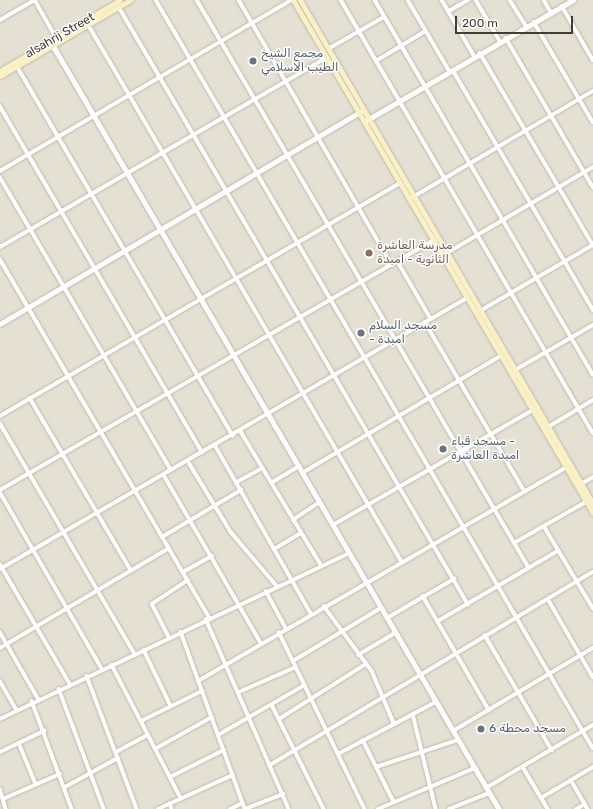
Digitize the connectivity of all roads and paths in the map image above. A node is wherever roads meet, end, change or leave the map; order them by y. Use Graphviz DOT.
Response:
graph roads {
  1 [pos="34,0"];
  2 [pos="120,0"];
  3 [pos="130,0"];
  4 [pos="156,0"];
  5 [pos="197,0"];
  6 [pos="239,0"];
  7 [pos="293,0"];
  8 [pos="300,0"];
  9 [pos="341,0"];
  10 [pos="374,0"];
  11 [pos="409,0"];
  12 [pos="442,0"];
  13 [pos="468,0"];
  14 [pos="510,0"];
  15 [pos="544,0"];
  16 [pos="573,0"];
  17 [pos="478,1"];
  18 [pos="119,6"];
  19 [pos="562,6"];
  20 [pos="449,11"];
  21 [pos="551,12"];
  22 [pos="0,14"];
  23 [pos="384,16"];
  24 [pos="1,19"];
  25 [pos="252,22"];
  26 [pos="534,22"];
  27 [pos="88,24"];
  28 [pos="526,26"];
  29 [pos="359,31"];
  30 [pos="426,31"];
  31 [pos="506,38"];
  32 [pos="58,40"];
  33 [pos="221,40"];
  34 [pos="500,41"];
  35 [pos="52,43"];
  36 [pos="401,46"];
  37 [pos="328,49"];
  38 [pos="480,53"];
  39 [pos="475,57"];
  40 [pos="326,58"];
  41 [pos="190,60"];
  42 [pos="593,60"];
  43 [pos="376,61"];
  44 [pos="17,66"];
  45 [pos="0,71"];
  46 [pos="451,71"];
  47 [pos="0,76"];
  48 [pos="159,79"];
  49 [pos="286,81"];
  50 [pos="424,86"];
  51 [pos="593,91"];
  52 [pos="130,97"];
  53 [pos="255,98"];
  54 [pos="579,98"];
  55 [pos="399,101"];
  56 [pos="0,106"];
  57 [pos="361,112"];
  58 [pos="551,115"];
  59 [pos="96,116"];
  60 [pos="223,116"];
  61 [pos="366,121"];
  62 [pos="593,122"];
  63 [pos="526,130"];
  64 [pos="193,133"];
  65 [pos="59,137"];
  66 [pos="318,138"];
  67 [pos="498,147"];
  68 [pos="163,150"];
  69 [pos="30,154"];
  70 [pos="289,155"];
  71 [pos="471,164"];
  72 [pos="593,167"];
  73 [pos="0,171"];
  74 [pos="584,172"];
  75 [pos="128,173"];
  76 [pos="257,174"];
  77 [pos="0,177"];
  78 [pos="444,179"];
  79 [pos="399,184"];
  80 [pos="558,187"];
  81 [pos="593,187"];
  82 [pos="226,192"];
  83 [pos="92,193"];
  84 [pos="413,198"];
  85 [pos="531,203"];
  86 [pos="360,208"];
  87 [pos="196,209"];
  88 [pos="62,210"];
  89 [pos="502,220"];
  90 [pos="329,225"];
  91 [pos="31,229"];
  92 [pos="160,229"];
  93 [pos="477,234"];
  94 [pos="435,239"];
  95 [pos="297,243"];
  96 [pos="593,245"];
  97 [pos="0,247"];
  98 [pos="124,250"];
  99 [pos="446,253"];
  100 [pos="0,260"];
  101 [pos="397,260"];
  102 [pos="268,261"];
  103 [pos="565,262"];
  104 [pos="391,263"];
  105 [pos="94,269"];
  106 [pos="455,273"];
  107 [pos="237,278"];
  108 [pos="537,278"];
  109 [pos="361,281"];
  110 [pos="63,287"];
  111 [pos="512,292"];
  112 [pos="467,298"];
  113 [pos="201,299"];
  114 [pos="330,299"];
  115 [pos="27,308"];
  116 [pos="593,310"];
  117 [pos="480,311"];
  118 [pos="300,316"];
  119 [pos="431,318"];
  120 [pos="166,320"];
  121 [pos="425,322"];
  122 [pos="0,324"];
  123 [pos="593,325"];
  124 [pos="270,334"];
  125 [pos="571,337"];
  126 [pos="135,338"];
  127 [pos="395,340"];
  128 [pos="547,351"];
  129 [pos="233,355"];
  130 [pos="104,356"];
  131 [pos="501,356"];
  132 [pos="364,358"];
  133 [pos="515,370"];
  134 [pos="593,374"];
  135 [pos="198,375"];
  136 [pos="334,376"];
  137 [pos="67,377"];
  138 [pos="460,381"];
  139 [pos="305,393"];
  140 [pos="168,394"];
  141 [pos="30,398"];
  142 [pos="430,399"];
  143 [pos="593,400"];
  144 [pos="578,408"];
  145 [pos="532,410"];
  146 [pos="136,412"];
  147 [pos="269,414"];
  148 [pos="0,416"];
  149 [pos="399,416"];
  150 [pos="0,423"];
  151 [pos="546,428"];
  152 [pos="240,430"];
  153 [pos="101,432"];
  154 [pos="593,432"];
  155 [pos="491,434"];
  156 [pos="233,435"];
  157 [pos="368,435"];
  158 [pos="215,445"];
  159 [pos="338,451"];
  160 [pos="461,451"];
  161 [pos="202,452"];
  162 [pos="62,454"];
  163 [pos="188,461"];
  164 [pos="298,466"];
  165 [pos="262,468"];
  166 [pos="566,468"];
  167 [pos="172,470"];
  168 [pos="430,470"];
  169 [pos="302,472"];
  170 [pos="29,473"];
  171 [pos="164,475"];
  172 [pos="593,477"];
  173 [pos="237,482"];
  174 [pos="271,483"];
  175 [pos="581,484"];
  176 [pos="399,487"];
  177 [pos="242,490"];
  178 [pos="0,491"];
  179 [pos="136,491"];
  180 [pos="525,492"];
  181 [pos="320,502"];
  182 [pos="586,502"];
  183 [pos="369,504"];
  184 [pos="593,504"];
  185 [pos="215,505"];
  186 [pos="495,510"];
  187 [pos="97,513"];
  188 [pos="593,513"];
  189 [pos="191,520"];
  190 [pos="293,520"];
  191 [pos="333,525"];
  192 [pos="544,526"];
  193 [pos="463,528"];
  194 [pos="64,533"];
  195 [pos="301,533"];
  196 [pos="162,537"];
  197 [pos="514,543"];
  198 [pos="433,545"];
  199 [pos="169,548"];
  200 [pos="276,548"];
  201 [pos="33,550"];
  202 [pos="558,551"];
  203 [pos="349,553"];
  204 [pos="212,556"];
  205 [pos="402,562"];
  206 [pos="321,565"];
  207 [pos="1,567"];
  208 [pos="529,568"];
  209 [pos="131,570"];
  210 [pos="183,572"];
  211 [pos="593,572"];
  212 [pos="293,578"];
  213 [pos="454,579"];
  214 [pos="188,580"];
  215 [pos="577,582"];
  216 [pos="366,583"];
  217 [pos="277,586"];
  218 [pos="498,586"];
  219 [pos="98,591"];
  220 [pos="266,591"];
  221 [pos="423,596"];
  222 [pos="548,599"];
  223 [pos="240,603"];
  224 [pos="468,604"];
  225 [pos="324,606"];
  226 [pos="381,608"];
  227 [pos="593,608"];
  228 [pos="67,609"];
  229 [pos="312,613"];
  230 [pos="516,616"];
  231 [pos="208,618"];
  232 [pos="387,618"];
  233 [pos="438,621"];
  234 [pos="37,626"];
  235 [pos="286,628"];
  236 [pos="0,632"];
  237 [pos="181,632"];
  238 [pos="279,632"];
  239 [pos="342,632"];
  240 [pos="395,633"];
  241 [pos="485,635"];
  242 [pos="169,638"];
  243 [pos="260,643"];
  244 [pos="6,644"];
  245 [pos="0,648"];
  246 [pos="593,648"];
  247 [pos="144,650"];
  248 [pos="455,652"];
  249 [pos="135,654"];
  250 [pos="358,655"];
  251 [pos="580,656"];
  252 [pos="293,661"];
  253 [pos="226,663"];
  254 [pos="366,664"];
  255 [pos="112,665"];
  256 [pos="296,666"];
  257 [pos="102,669"];
  258 [pos="420,674"];
  259 [pos="549,674"];
  260 [pos="87,676"];
  261 [pos="593,677"];
  262 [pos="198,680"];
  263 [pos="0,682"];
  264 [pos="70,684"];
  265 [pos="304,685"];
  266 [pos="59,689"];
  267 [pos="202,691"];
  268 [pos="239,692"];
  269 [pos="519,692"];
  270 [pos="383,697"];
  271 [pos="38,698"];
  272 [pos="312,699"];
  273 [pos="32,701"];
  274 [pos="436,702"];
  275 [pos="272,704"];
  276 [pos="171,706"];
  277 [pos="489,710"];
  278 [pos="17,711"];
  279 [pos="413,714"];
  280 [pos="212,717"];
  281 [pos="250,718"];
  282 [pos="0,719"];
  283 [pos="279,719"];
  284 [pos="140,721"];
  285 [pos="394,723"];
  286 [pos="593,725"];
  287 [pos="44,731"];
  288 [pos="327,731"];
  289 [pos="453,731"];
  290 [pos="583,731"];
  291 [pos="148,735"];
  292 [pos="218,735"];
  293 [pos="363,740"];
  294 [pos="458,740"];
  295 [pos="19,743"];
  296 [pos="593,748"];
  297 [pos="155,749"];
  298 [pos="224,750"];
  299 [pos="552,750"];
  300 [pos="295,751"];
  301 [pos="0,752"];
  302 [pos="116,752"];
  303 [pos="422,752"];
  304 [pos="338,754"];
  305 [pos="118,758"];
  306 [pos="270,765"];
  307 [pos="376,767"];
  308 [pos="523,767"];
  309 [pos="593,767"];
  310 [pos="475,768"];
  311 [pos="89,772"];
  312 [pos="60,774"];
  313 [pos="233,775"];
  314 [pos="170,777"];
  315 [pos="571,780"];
  316 [pos="36,784"];
  317 [pos="431,786"];
  318 [pos="65,787"];
  319 [pos="486,788"];
  320 [pos="0,789"];
  321 [pos="489,793"];
  322 [pos="283,794"];
  323 [pos="181,798"];
  324 [pos="541,798"];
  325 [pos="3,799"];
  326 [pos="394,802"];
  327 [pos="170,803"];
  328 [pos="243,803"];
  329 [pos="585,804"];
  330 [pos="5,808"];
  331 [pos="0,809"];
  332 [pos="72,809"];
  333 [pos="104,809"];
  334 [pos="137,809"];
  335 [pos="158,809"];
  336 [pos="172,809"];
  337 [pos="230,809"];
  338 [pos="245,809"];
  339 [pos="289,809"];
  340 [pos="324,809"];
  341 [pos="365,809"];
  342 [pos="378,809"];
  343 [pos="436,809"];
  344 [pos="449,809"];
  345 [pos="499,809"];
  346 [pos="548,809"];
  347 [pos="576,809"];
  348 [pos="588,809"];
  1 -- 24 [label="street"];
  1 -- 32 [label="street"];
  2 -- 32 [label="main road, alsahrij Street"];
  3 -- 18 [label="main road"];
  4 -- 41 [label="street"];
  5 -- 33 [label="street"];
  6 -- 25 [label="street"];
  7 -- 25 [label="street"];
  7 -- 40 [label="main road"];
  8 -- 37 [label="main road"];
  9 -- 29 [label="street"];
  10 -- 23 [label="street"];
  11 -- 30 [label="street"];
  12 -- 20 [label="street"];
  13 -- 20 [label="street"];
  14 -- 28 [label="street"];
  15 -- 21 [label="street"];
  16 -- 19 [label="street"];
  17 -- 34 [label="street"];
  18 -- 27 [label="main road"];
  18 -- 48 [label="street"];
  19 -- 21 [label="street"];
  19 -- 42 [label="street"];
  20 -- 39 [label="street"];
  21 -- 26 [label="street"];
  22 -- 24 [label="street"];
  23 -- 29 [label="street"];
  23 -- 36 [label="street"];
  25 -- 33 [label="street"];
  25 -- 49 [label="street"];
  26 -- 28 [label="street"];
  26 -- 54 [label="street"];
  27 -- 32 [label="main road"];
  27 -- 52 [label="street"];
  28 -- 31 [label="street"];
  29 -- 37 [label="street"];
  29 -- 43 [label="street"];
  30 -- 36 [label="street"];
  30 -- 46 [label="street"];
  31 -- 34 [label="street"];
  31 -- 58 [label="street"];
  32 -- 35 [label="main road"];
  33 -- 41 [label="street"];
  33 -- 53 [label="street"];
  34 -- 38 [label="street"];
  35 -- 44 [label="main road"];
  35 -- 45 [label="main road, alsahrij Street"];
  35 -- 59 [label="street"];
  36 -- 43 [label="street"];
  36 -- 50 [label="street"];
  37 -- 57 [label="main road"];
  38 -- 39 [label="street"];
  38 -- 63 [label="street"];
  39 -- 46 [label="street"];
  40 -- 49 [label="street"];
  40 -- 57 [label="main road"];
  41 -- 48 [label="street"];
  41 -- 60 [label="street"];
  43 -- 55 [label="street"];
  44 -- 47 [label="main road"];
  44 -- 65 [label="street"];
  46 -- 50 [label="street"];
  46 -- 67 [label="street"];
  48 -- 52 [label="street"];
  48 -- 64 [label="street"];
  49 -- 53 [label="street"];
  49 -- 66 [label="street"];
  50 -- 55 [label="street"];
  50 -- 71 [label="street"];
  51 -- 54 [label="street"];
  52 -- 59 [label="street"];
  52 -- 68 [label="street"];
  53 -- 60 [label="street"];
  53 -- 70 [label="street"];
  54 -- 58 [label="street"];
  54 -- 62 [label="street"];
  55 -- 61 [label="street"];
  55 -- 78 [label="street"];
  56 -- 69 [label="street"];
  57 -- 61 [label="main road"];
  57 -- 66 [label="street"];
  58 -- 63 [label="street"];
  58 -- 74 [label="street"];
  59 -- 65 [label="street"];
  59 -- 75 [label="street"];
  60 -- 64 [label="street"];
  60 -- 76 [label="street"];
  61 -- 79 [label="main road"];
  61 -- 84 [label="main road"];
  63 -- 67 [label="street"];
  63 -- 80 [label="street"];
  64 -- 68 [label="street"];
  64 -- 82 [label="street"];
  65 -- 69 [label="street"];
  65 -- 83 [label="street"];
  66 -- 70 [label="street"];
  66 -- 86 [label="street"];
  67 -- 71 [label="street"];
  67 -- 85 [label="street"];
  68 -- 75 [label="street"];
  68 -- 87 [label="street"];
  69 -- 73 [label="street"];
  69 -- 88 [label="street"];
  70 -- 76 [label="street"];
  70 -- 90 [label="street"];
  71 -- 78 [label="street"];
  71 -- 89 [label="street"];
  72 -- 74 [label="street"];
  74 -- 80 [label="street"];
  74 -- 81 [label="street"];
  75 -- 83 [label="street"];
  75 -- 92 [label="street"];
  76 -- 82 [label="street"];
  76 -- 95 [label="street"];
  77 -- 91 [label="street"];
  78 -- 84 [label="street"];
  78 -- 93 [label="street"];
  79 -- 86 [label="street"];
  79 -- 94 [label="main road"];
  80 -- 85 [label="street"];
  80 -- 96 [label="street"];
  82 -- 87 [label="street"];
  82 -- 102 [label="street"];
  83 -- 88 [label="street"];
  83 -- 98 [label="street"];
  84 -- 94 [label="main road"];
  85 -- 89 [label="street"];
  85 -- 103 [label="street"];
  86 -- 90 [label="street"];
  86 -- 104 [label="street"];
  87 -- 92 [label="street"];
  87 -- 107 [label="street"];
  88 -- 91 [label="street"];
  88 -- 105 [label="street"];
  89 -- 93 [label="street"];
  89 -- 108 [label="street"];
  90 -- 95 [label="street"];
  90 -- 109 [label="street"];
  91 -- 97 [label="street"];
  91 -- 110 [label="street"];
  92 -- 98 [label="street"];
  92 -- 113 [label="street"];
  93 -- 99 [label="street"];
  93 -- 111 [label="street"];
  94 -- 99 [label="main road"];
  94 -- 101 [label="street"];
  94 -- 106 [label="main road"];
  95 -- 102 [label="street"];
  95 -- 114 [label="street"];
  96 -- 103 [label="street"];
  98 -- 105 [label="street"];
  98 -- 120 [label="street"];
  99 -- 106 [label="main road"];
  100 -- 115 [label="street"];
  101 -- 104 [label="street"];
  101 -- 119 [label="street"];
  102 -- 107 [label="street"];
  102 -- 118 [label="street"];
  103 -- 108 [label="street"];
  103 -- 116 [label="street"];
  104 -- 109 [label="street"];
  105 -- 110 [label="street"];
  105 -- 126 [label="street"];
  106 -- 112 [label="main road"];
  106 -- 117 [label="main road"];
  107 -- 113 [label="street"];
  107 -- 124 [label="street"];
  108 -- 111 [label="street"];
  108 -- 125 [label="street"];
  109 -- 114 [label="street"];
  109 -- 127 [label="street"];
  110 -- 115 [label="street"];
  110 -- 130 [label="street"];
  111 -- 117 [label="street"];
  111 -- 128 [label="street"];
  112 -- 119 [label="street"];
  112 -- 131 [label="main road"];
  113 -- 120 [label="street"];
  113 -- 129 [label="street"];
  114 -- 118 [label="street"];
  114 -- 132 [label="street"];
  115 -- 122 [label="street"];
  115 -- 137 [label="street"];
  117 -- 133 [label="main road"];
  118 -- 124 [label="street"];
  118 -- 136 [label="street"];
  119 -- 121 [label="street"];
  120 -- 126 [label="street"];
  120 -- 135 [label="street"];
  121 -- 127 [label="street"];
  121 -- 138 [label="street"];
  123 -- 125 [label="street"];
  124 -- 129 [label="street"];
  124 -- 139 [label="street"];
  125 -- 128 [label="street"];
  125 -- 134 [label="street"];
  126 -- 130 [label="street"];
  126 -- 140 [label="street"];
  127 -- 132 [label="street"];
  127 -- 142 [label="street"];
  128 -- 133 [label="street"];
  128 -- 144 [label="street"];
  129 -- 135 [label="street"];
  129 -- 147 [label="street"];
  130 -- 137 [label="street"];
  130 -- 146 [label="street"];
  131 -- 138 [label="street"];
  131 -- 145 [label="main road"];
  132 -- 136 [label="street"];
  132 -- 149 [label="street"];
  133 -- 151 [label="main road"];
  135 -- 140 [label="street"];
  135 -- 156 [label="street"];
  136 -- 139 [label="street"];
  136 -- 157 [label="street"];
  137 -- 141 [label="street"];
  137 -- 153 [label="street"];
  138 -- 142 [label="street"];
  138 -- 155 [label="street"];
  139 -- 147 [label="street"];
  139 -- 159 [label="street"];
  140 -- 146 [label="street"];
  140 -- 161 [label="street"];
  141 -- 148 [label="street"];
  141 -- 162 [label="street"];
  142 -- 149 [label="street"];
  142 -- 160 [label="street"];
  143 -- 144 [label="street"];
  144 -- 151 [label="street"];
  144 -- 154 [label="street"];
  145 -- 151 [label="main road"];
  145 -- 155 [label="street"];
  146 -- 153 [label="street"];
  146 -- 167 [label="street"];
  147 -- 152 [label="street"];
  147 -- 164 [label="street"];
  149 -- 157 [label="street"];
  149 -- 168 [label="street"];
  150 -- 170 [label="street"];
  151 -- 166 [label="main road"];
  151 -- 175 [label="main road"];
  152 -- 156 [label="street"];
  152 -- 165 [label="street"];
  153 -- 162 [label="street"];
  153 -- 179 [label="street"];
  155 -- 160 [label="street"];
  155 -- 180 [label="street"];
  156 -- 158 [label="street"];
  157 -- 159 [label="street"];
  157 -- 176 [label="street"];
  158 -- 161 [label="street"];
  158 -- 173 [label="street"];
  159 -- 169 [label="street"];
  159 -- 183 [label="street"];
  160 -- 168 [label="street"];
  160 -- 186 [label="street"];
  161 -- 163 [label="street"];
  162 -- 170 [label="street"];
  162 -- 187 [label="street"];
  163 -- 167 [label="street"];
  163 -- 185 [label="street"];
  164 -- 169 [label="street"];
  164 -- 174 [label="street"];
  165 -- 173 [label="street"];
  165 -- 174 [label="street"];
  166 -- 180 [label="street"];
  166 -- 182 [label="main road"];
  167 -- 171 [label="street"];
  168 -- 176 [label="street"];
  168 -- 193 [label="street"];
  169 -- 181 [label="street"];
  170 -- 178 [label="street"];
  170 -- 194 [label="street"];
  171 -- 179 [label="street"];
  171 -- 189 [label="street"];
  172 -- 175 [label="street"];
  173 -- 177 [label="street"];
  174 -- 190 [label="street"];
  175 -- 184 [label="main road"];
  176 -- 183 [label="street"];
  176 -- 198 [label="street"];
  177 -- 185 [label="street"];
  177 -- 200 [label="street"];
  178 -- 201 [label="street"];
  179 -- 187 [label="street"];
  179 -- 196 [label="street"];
  180 -- 186 [label="street"];
  181 -- 190 [label="street"];
  181 -- 191 [label="street"];
  182 -- 188 [label="main road"];
  182 -- 192 [label="street"];
  183 -- 191 [label="street"];
  183 -- 205 [label="street"];
  185 -- 189 [label="street"];
  185 -- 217 [label="street"];
  186 -- 193 [label="street"];
  186 -- 197 [label="street"];
  187 -- 194 [label="street"];
  187 -- 209 [label="street"];
  189 -- 196 [label="street"];
  189 -- 204 [label="street"];
  190 -- 195 [label="street"];
  191 -- 203 [label="street"];
  192 -- 197 [label="street"];
  192 -- 202 [label="street"];
  193 -- 198 [label="street"];
  193 -- 218 [label="street"];
  194 -- 201 [label="street"];
  194 -- 219 [label="street"];
  195 -- 200 [label="street"];
  195 -- 206 [label="street"];
  196 -- 199 [label="street"];
  197 -- 208 [label="street"];
  198 -- 205 [label="street"];
  198 -- 213 [label="street"];
  199 -- 209 [label="street"];
  199 -- 210 [label="street"];
  200 -- 212 [label="street"];
  201 -- 207 [label="street"];
  201 -- 228 [label="street"];
  202 -- 208 [label="street"];
  202 -- 215 [label="street"];
  203 -- 206 [label="street"];
  203 -- 216 [label="street"];
  204 -- 210 [label="street"];
  204 -- 223 [label="street"];
  205 -- 216 [label="street"];
  206 -- 212 [label="street"];
  207 -- 234 [label="street"];
  208 -- 218 [label="street"];
  209 -- 219 [label="street"];
  210 -- 214 [label="street"];
  211 -- 215 [label="street"];
  212 -- 217 [label="street"];
  212 -- 229 [label="street"];
  213 -- 221 [label="street"];
  213 -- 224 [label="street"];
  214 -- 231 [label="street"];
  214 -- 242 [label="street"];
  215 -- 222 [label="street"];
  215 -- 227 [label="street"];
  216 -- 225 [label="street"];
  216 -- 226 [label="street"];
  217 -- 220 [label="street"];
  218 -- 224 [label="street"];
  218 -- 230 [label="street"];
  219 -- 228 [label="street"];
  219 -- 249 [label="street"];
  220 -- 223 [label="street"];
  220 -- 235 [label="street"];
  221 -- 232 [label="street"];
  221 -- 233 [label="street"];
  222 -- 230 [label="street"];
  222 -- 251 [label="street"];
  223 -- 231 [label="street"];
  223 -- 243 [label="street"];
  224 -- 233 [label="street"];
  225 -- 229 [label="street"];
  225 -- 239 [label="street"];
  226 -- 232 [label="street"];
  226 -- 239 [label="street"];
  228 -- 234 [label="street"];
  228 -- 257 [label="street"];
  229 -- 235 [label="street"];
  230 -- 241 [label="street"];
  230 -- 259 [label="street"];
  231 -- 237 [label="street"];
  231 -- 253 [label="street"];
  232 -- 240 [label="street"];
  233 -- 248 [label="street"];
  234 -- 244 [label="street"];
  234 -- 264 [label="street"];
  235 -- 238 [label="street"];
  236 -- 244 [label="street"];
  237 -- 242 [label="street"];
  237 -- 262 [label="street"];
  238 -- 243 [label="street"];
  238 -- 252 [label="street"];
  239 -- 250 [label="street"];
  239 -- 252 [label="street"];
  240 -- 250 [label="street"];
  240 -- 258 [label="street"];
  241 -- 248 [label="street"];
  241 -- 269 [label="street"];
  242 -- 247 [label="street"];
  243 -- 253 [label="street"];
  244 -- 245 [label="street"];
  244 -- 271 [label="street"];
  246 -- 251 [label="street"];
  247 -- 249 [label="street"];
  247 -- 276 [label="street"];
  248 -- 258 [label="street"];
  248 -- 277 [label="street"];
  249 -- 255 [label="street"];
  250 -- 254 [label="street"];
  251 -- 259 [label="street"];
  251 -- 261 [label="street"];
  252 -- 256 [label="street"];
  253 -- 262 [label="street"];
  253 -- 268 [label="street"];
  254 -- 270 [label="street"];
  254 -- 272 [label="street"];
  255 -- 257 [label="street"];
  255 -- 284 [label="street"];
  256 -- 265 [label="street"];
  256 -- 268 [label="street"];
  257 -- 260 [label="street"];
  258 -- 270 [label="street"];
  258 -- 274 [label="street"];
  259 -- 269 [label="street"];
  259 -- 290 [label="street"];
  260 -- 264 [label="street"];
  260 -- 302 [label="street"];
  262 -- 267 [label="street"];
  263 -- 278 [label="street"];
  264 -- 266 [label="street"];
  265 -- 272 [label="street"];
  265 -- 275 [label="street"];
  266 -- 271 [label="street"];
  266 -- 311 [label="street"];
  267 -- 276 [label="street"];
  267 -- 280 [label="street"];
  268 -- 281 [label="street"];
  269 -- 277 [label="street"];
  269 -- 299 [label="street"];
  270 -- 285 [label="street"];
  270 -- 288 [label="street"];
  271 -- 273 [label="street"];
  272 -- 283 [label="street"];
  272 -- 288 [label="street"];
  273 -- 278 [label="street"];
  273 -- 287 [label="street"];
  274 -- 279 [label="street"];
  274 -- 289 [label="street"];
  275 -- 281 [label="street"];
  275 -- 283 [label="street"];
  276 -- 284 [label="street"];
  277 -- 289 [label="street"];
  278 -- 282 [label="street"];
  279 -- 285 [label="street"];
  279 -- 303 [label="street"];
  280 -- 292 [label="street"];
  280 -- 297 [label="street"];
  281 -- 292 [label="street"];
  281 -- 306 [label="street"];
  283 -- 300 [label="street"];
  284 -- 291 [label="street"];
  285 -- 293 [label="street"];
  286 -- 290 [label="street"];
  287 -- 295 [label="street"];
  287 -- 312 [label="street"];
  288 -- 300 [label="street"];
  288 -- 304 [label="street"];
  289 -- 294 [label="street"];
  290 -- 296 [label="street"];
  290 -- 299 [label="street"];
  291 -- 297 [label="street"];
  291 -- 302 [label="street"];
  292 -- 298 [label="street"];
  293 -- 304 [label="street"];
  293 -- 307 [label="street"];
  294 -- 303 [label="street"];
  294 -- 310 [label="street"];
  295 -- 301 [label="street"];
  295 -- 316 [label="street"];
  297 -- 314 [label="street"];
  298 -- 313 [label="street"];
  298 -- 314 [label="street"];
  299 -- 308 [label="street"];
  300 -- 306 [label="street"];
  300 -- 340 [label="street"];
  302 -- 305 [label="street"];
  303 -- 307 [label="street"];
  303 -- 317 [label="street"];
  304 -- 341 [label="street"];
  305 -- 311 [label="street"];
  305 -- 334 [label="street"];
  306 -- 322 [label="street"];
  307 -- 326 [label="street"];
  308 -- 319 [label="street"];
  308 -- 324 [label="street"];
  309 -- 315 [label="street"];
  310 -- 317 [label="street"];
  310 -- 319 [label="street"];
  311 -- 318 [label="street"];
  311 -- 333 [label="street"];
  312 -- 316 [label="street"];
  312 -- 318 [label="street"];
  313 -- 323 [label="street"];
  313 -- 328 [label="street"];
  314 -- 323 [label="street"];
  315 -- 324 [label="street"];
  315 -- 329 [label="street"];
  316 -- 325 [label="street"];
  317 -- 326 [label="street"];
  317 -- 343 [label="street"];
  318 -- 332 [label="street"];
  319 -- 321 [label="street"];
  320 -- 325 [label="street"];
  321 -- 344 [label="street"];
  321 -- 345 [label="street"];
  322 -- 338 [label="street"];
  322 -- 339 [label="street"];
  323 -- 327 [label="street"];
  324 -- 346 [label="street"];
  325 -- 330 [label="street"];
  326 -- 342 [label="street"];
  327 -- 335 [label="street"];
  327 -- 336 [label="street"];
  328 -- 337 [label="street"];
  328 -- 338 [label="street"];
  329 -- 347 [label="street"];
  329 -- 348 [label="street"];
  330 -- 331 [label="street"];
}
